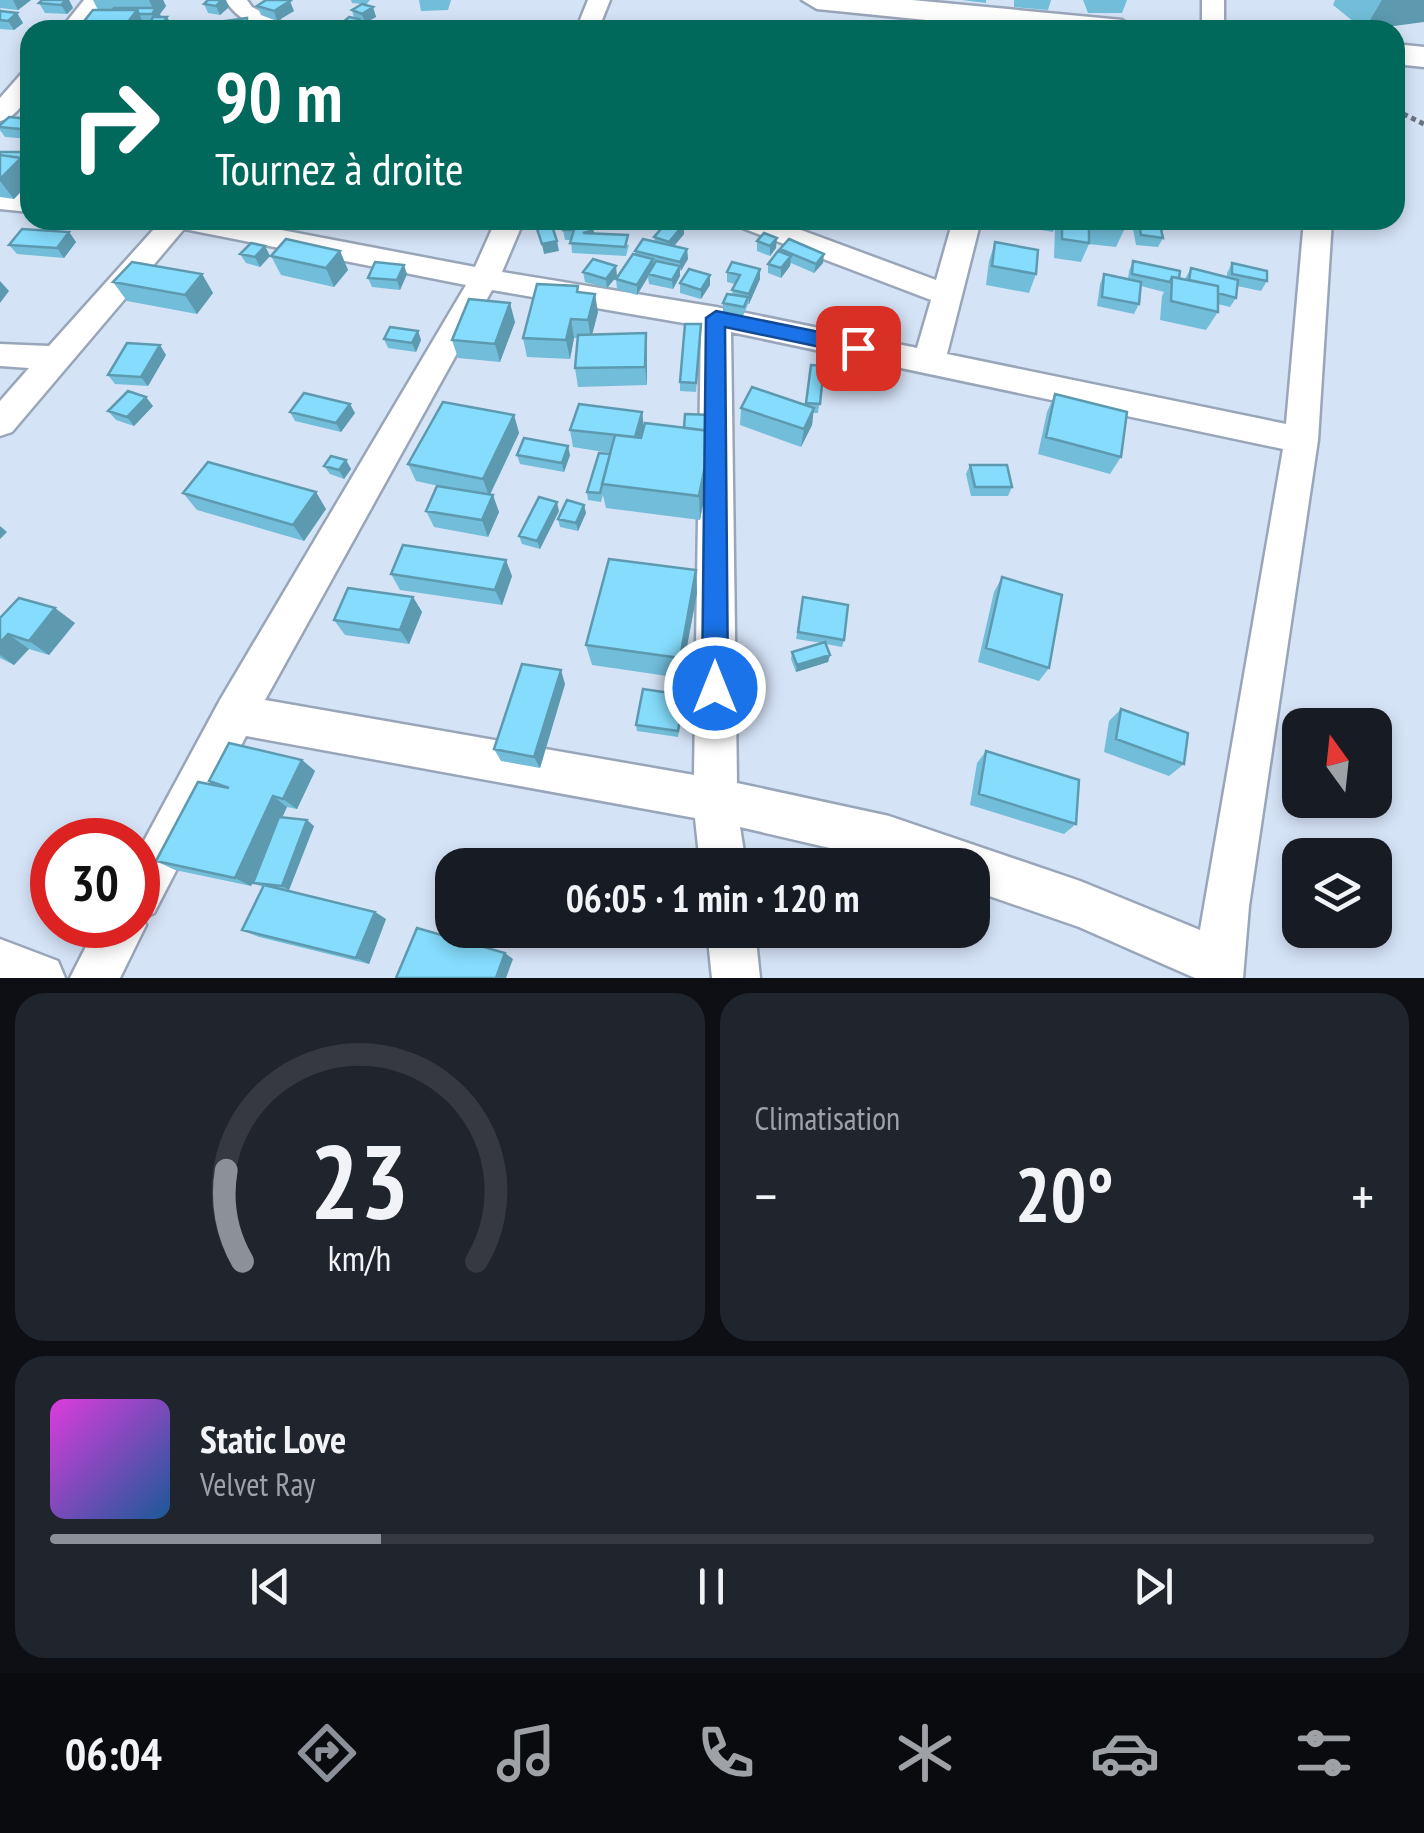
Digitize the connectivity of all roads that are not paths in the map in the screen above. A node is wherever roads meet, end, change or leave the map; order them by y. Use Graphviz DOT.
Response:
graph roads {
  1 [pos="96,0"];
  2 [pos="236,0"];
  3 [pos="830,1"];
  4 [pos="79,20"];
  5 [pos="262,20"];
  6 [pos="980,20"];
  7 [pos="20,90"];
  8 [pos="0,114"];
  9 [pos="171,230"];
  10 [pos="231,230"];
  11 [pos="506,230"];
  12 [pos="775,230"];
  13 [pos="964,230"];
  14 [pos="1317,230"];
  15 [pos="484,280"];
  16 [pos="946,294"];
  17 [pos="716,318"];
  18 [pos="0,356"];
  19 [pos="54,358"];
  20 [pos="929,362"];
  21 [pos="0,423"];
  22 [pos="1301,440"];
  23 [pos="235,714"];
  24 [pos="715,800"];
  25 [pos="721,848"];
  26 [pos="918,848"];
  27 [pos="160,855"];
  28 [pos="990,873"];
  29 [pos="110,948"];
  30 [pos="732,948"];
  31 [pos="0,963"];
  32 [pos="1220,970"];
  33 [pos="41,978"];
  34 [pos="94,978"];
  35 [pos="736,978"];
  1 -- 4 [label="street"];
  2 -- 5 [label="street"];
  3 -- 6 [label="main road"];
  7 -- 8 [label="street"];
  9 -- 19 [label="street"];
  10 -- 15 [label="street"];
  11 -- 15 [label="street"];
  12 -- 16 [label="street"];
  13 -- 16 [label="street"];
  14 -- 22 [label="street"];
  15 -- 17 [label="street"];
  15 -- 23 [label="street"];
  16 -- 20 [label="street"];
  17 -- 20 [label="street"];
  17 -- 24 [label="street"];
  18 -- 19 [label="street"];
  19 -- 21 [label="street"];
  20 -- 22 [label="street"];
  22 -- 32 [label="street"];
  23 -- 24 [label="street"];
  23 -- 27 [label="street"];
  24 -- 25 [label="street"];
  24 -- 26 [label="street"];
  28 -- 32 [label="street"];
  29 -- 34 [label="street"];
  30 -- 35 [label="street"];
  31 -- 33 [label="street"];
}
